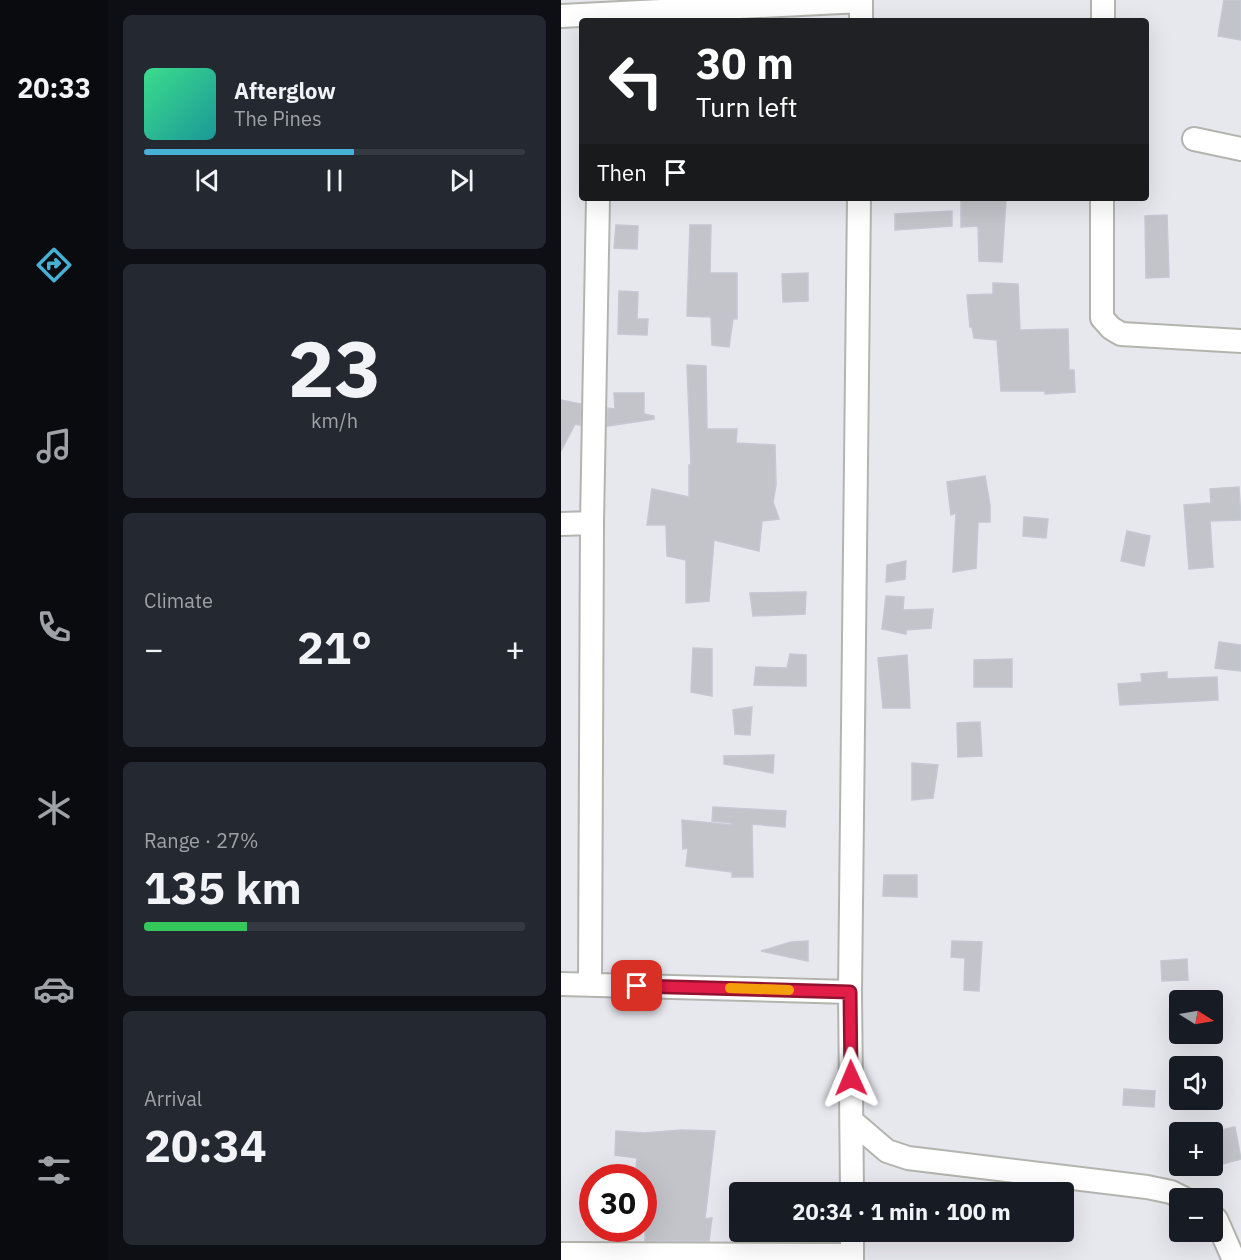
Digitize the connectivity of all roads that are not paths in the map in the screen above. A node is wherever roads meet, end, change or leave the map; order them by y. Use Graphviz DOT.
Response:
graph roads {
  1 [pos="1103,0"];
  2 [pos="861,7"];
  3 [pos="561,16"];
  4 [pos="602,18"];
  5 [pos="1103,18"];
  6 [pos="1194,139"];
  7 [pos="1241,149"];
  8 [pos="598,201"];
  9 [pos="859,201"];
  10 [pos="1102,201"];
  11 [pos="1241,341"];
  12 [pos="592,523"];
  13 [pos="561,524"];
  14 [pos="561,984"];
  15 [pos="590,984"];
  16 [pos="850,992"];
  17 [pos="852,1121"];
  18 [pos="852,1182"];
  19 [pos="1169,1192"];
  20 [pos="1223,1236"];
  21 [pos="561,1254"];
  22 [pos="852,1257"];
  23 [pos="1234,1260"];
  1 -- 5 [label="street"];
  2 -- 4 [label="street"];
  3 -- 4 [label="street"];
  6 -- 7 [label="street"];
  8 -- 12 [label="street"];
  9 -- 16 [label="street"];
  10 -- 11 [label="street"];
  12 -- 13 [label="street"];
  12 -- 15 [label="street"];
  14 -- 15 [label="street"];
  15 -- 16 [label="street"];
  16 -- 17 [label="street"];
  17 -- 18 [label="street"];
  17 -- 19 [label="street"];
  20 -- 23 [label="street"];
  21 -- 22 [label="street"];
}
